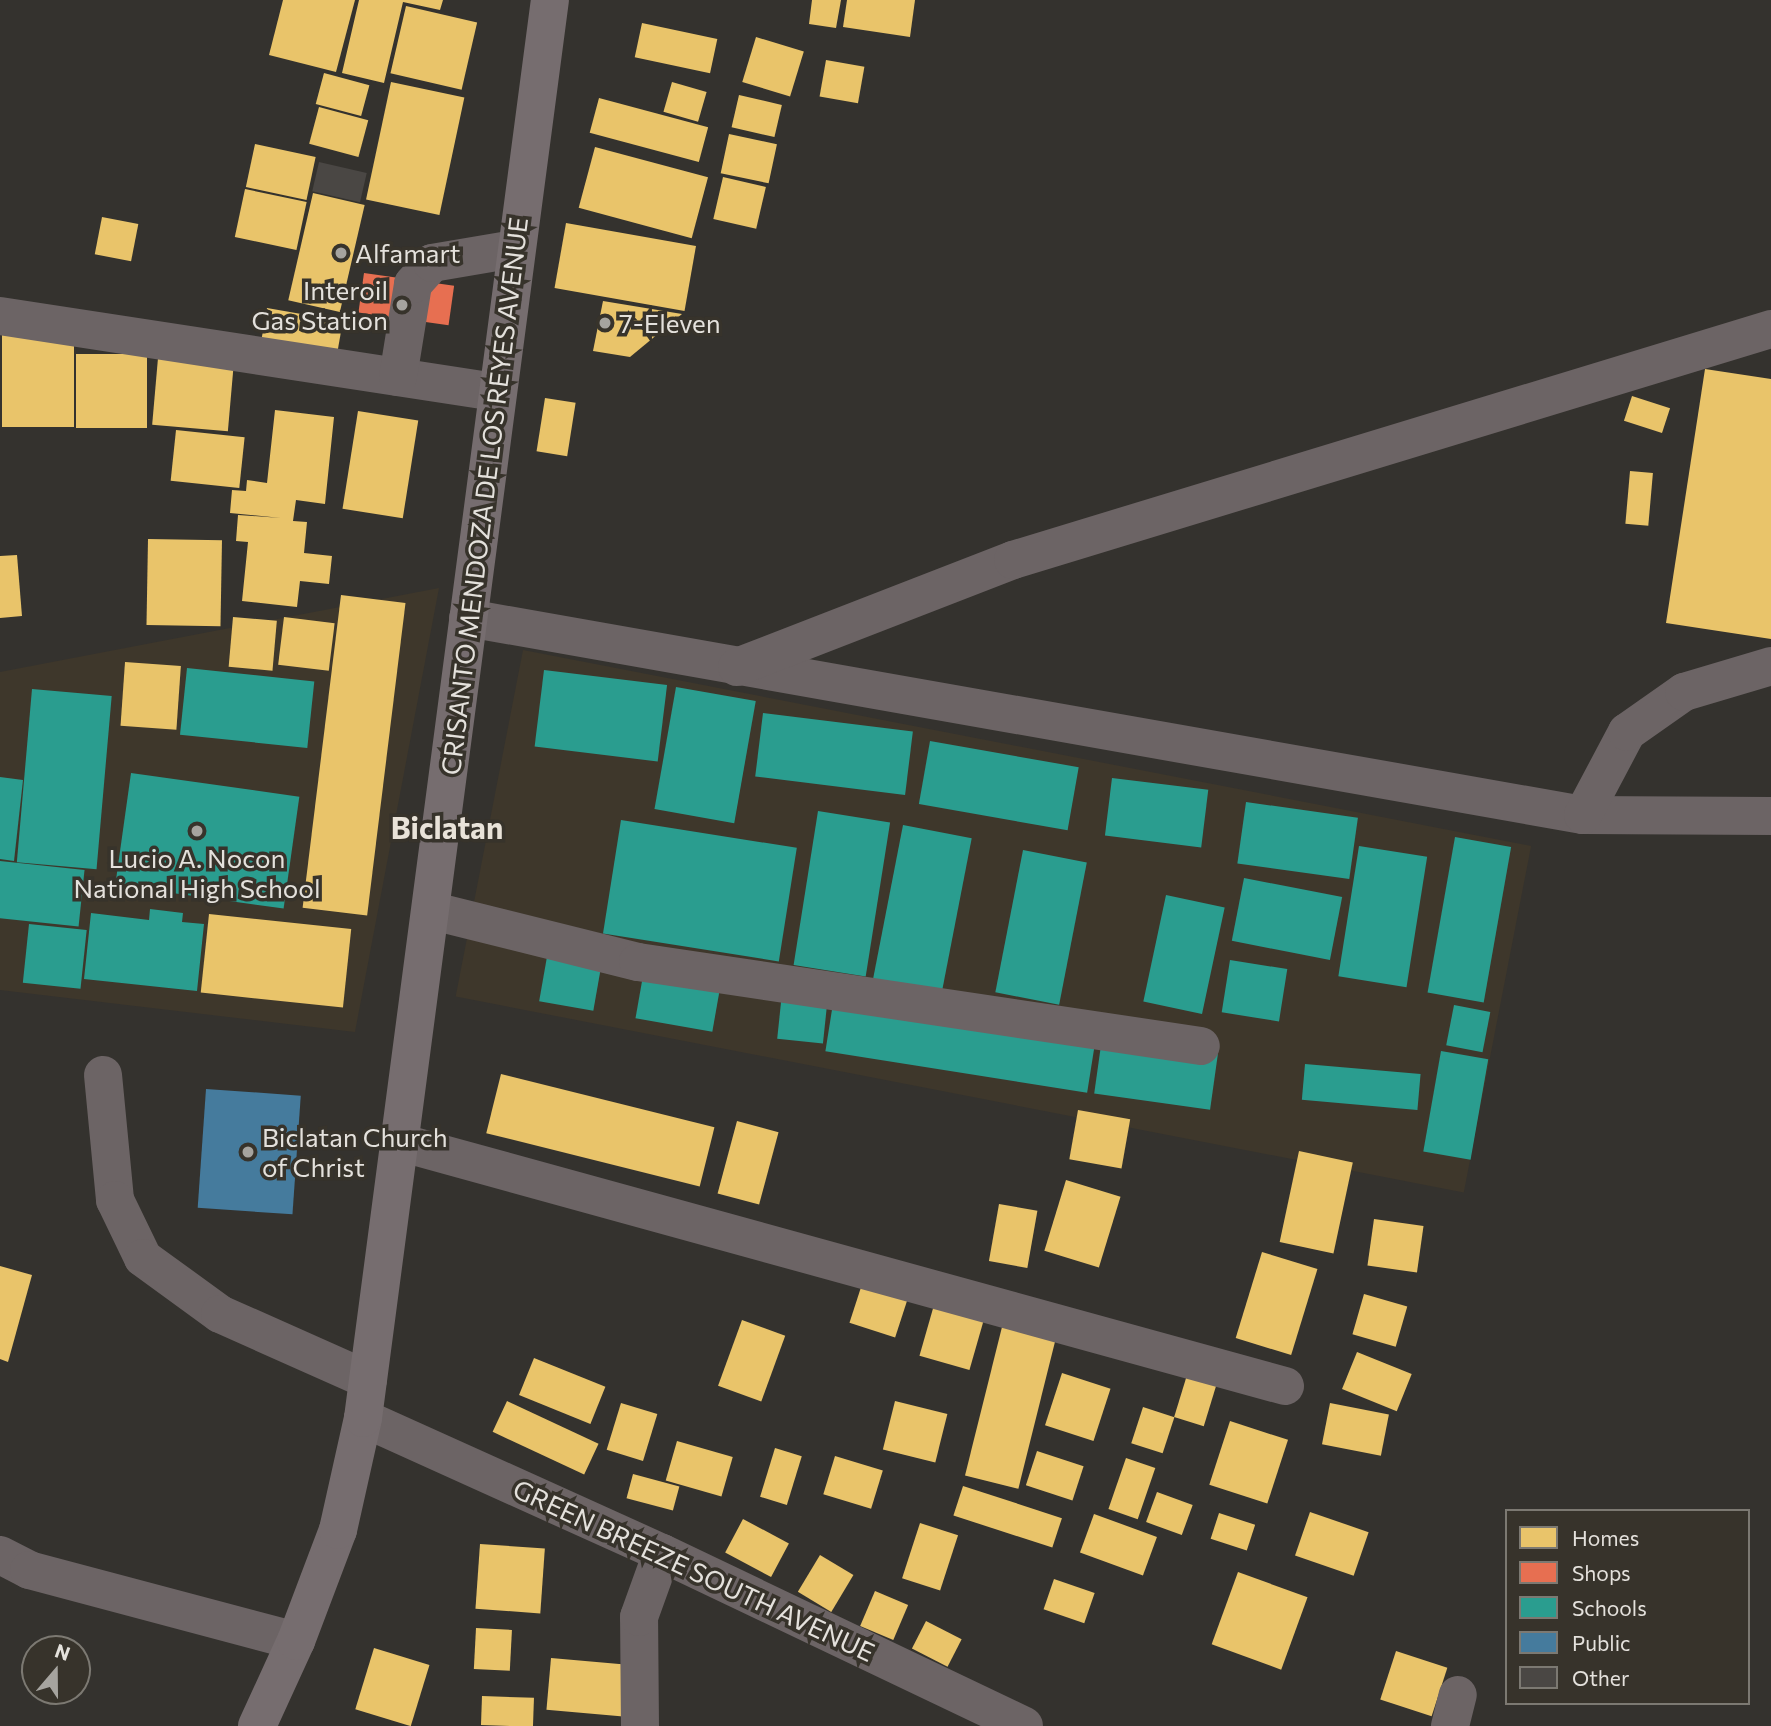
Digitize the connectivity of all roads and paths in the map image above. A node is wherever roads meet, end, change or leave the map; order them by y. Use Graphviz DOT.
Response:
graph roads {
  1 [pos="550,0"];
  2 [pos="515,249"];
  3 [pos="0,316"];
  4 [pos="1771,329"];
  5 [pos="398,377"];
  6 [pos="495,392"];
  7 [pos="468,618"];
  8 [pos="1771,666"];
  9 [pos="737,667"];
  10 [pos="1583,815"];
  11 [pos="1771,816"];
  12 [pos="433,911"];
  13 [pos="1201,1046"];
  14 [pos="103,1075"];
  15 [pos="400,1142"];
  16 [pos="368,1380"];
  17 [pos="1285,1387"];
  18 [pos="363,1418"];
  19 [pos="662,1553"];
  20 [pos="0,1555"];
  21 [pos="296,1641"];
  22 [pos="257,1726"];
  23 [pos="640,1726"];
  24 [pos="1024,1726"];
  1 -- 2 [label="main road, CRISANTO MENDOZA DE LOS REYES AVENUE"];
  2 -- 5 [label="street"];
  2 -- 6 [label="main road, CRISANTO MENDOZA DE LOS REYES AVENUE"];
  3 -- 5 [label="street"];
  4 -- 9 [label="street"];
  5 -- 6 [label="street"];
  6 -- 7 [label="main road, CRISANTO MENDOZA DE LOS REYES AVENUE"];
  7 -- 9 [label="street"];
  7 -- 12 [label="main road, CRISANTO MENDOZA DE LOS REYES AVENUE"];
  8 -- 10 [label="street"];
  9 -- 10 [label="street"];
  10 -- 11 [label="street"];
  12 -- 13 [label="street"];
  12 -- 15 [label="main road, CRISANTO MENDOZA DE LOS REYES AVENUE"];
  14 -- 16 [label="street"];
  15 -- 16 [label="main road, CRISANTO MENDOZA DE LOS REYES AVENUE"];
  15 -- 17 [label="street"];
  16 -- 18 [label="main road, CRISANTO MENDOZA DE LOS REYES AVENUE"];
  18 -- 19 [label="street, GREEN BREEZE SOUTH AVENUE"];
  18 -- 21 [label="main road, CRISANTO MENDOZA DE LOS REYES AVENUE"];
  19 -- 23 [label="street"];
  19 -- 24 [label="street, GREEN BREEZE SOUTH AVENUE"];
  20 -- 21 [label="street"];
  21 -- 22 [label="main road, CRISANTO MENDOZA DE LOS REYES AVENUE"];
}
